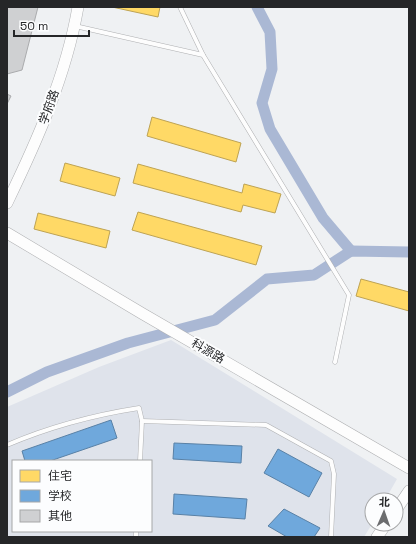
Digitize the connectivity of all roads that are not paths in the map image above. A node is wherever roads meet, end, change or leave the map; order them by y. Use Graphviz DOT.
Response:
graph roads {
  1 [pos="78,7"];
  2 [pos="180,7"];
  3 [pos="75,26"];
  4 [pos="203,54"];
  5 [pos="7,203"];
  6 [pos="7,233"];
  7 [pos="334,362"];
  8 [pos="142,421"];
  9 [pos="7,445"];
  10 [pos="140,460"];
  11 [pos="409,468"];
  12 [pos="331,537"];
  1 -- 3 [label="street, 学府路"];
  2 -- 4 [label="lane"];
  3 -- 4 [label="lane"];
  3 -- 5 [label="street, 学府路"];
  4 -- 7 [label="lane"];
  6 -- 11 [label="street, 科源路"];
  8 -- 9 [label="lane"];
  8 -- 10 [label="lane"];
  8 -- 12 [label="lane"];
}
